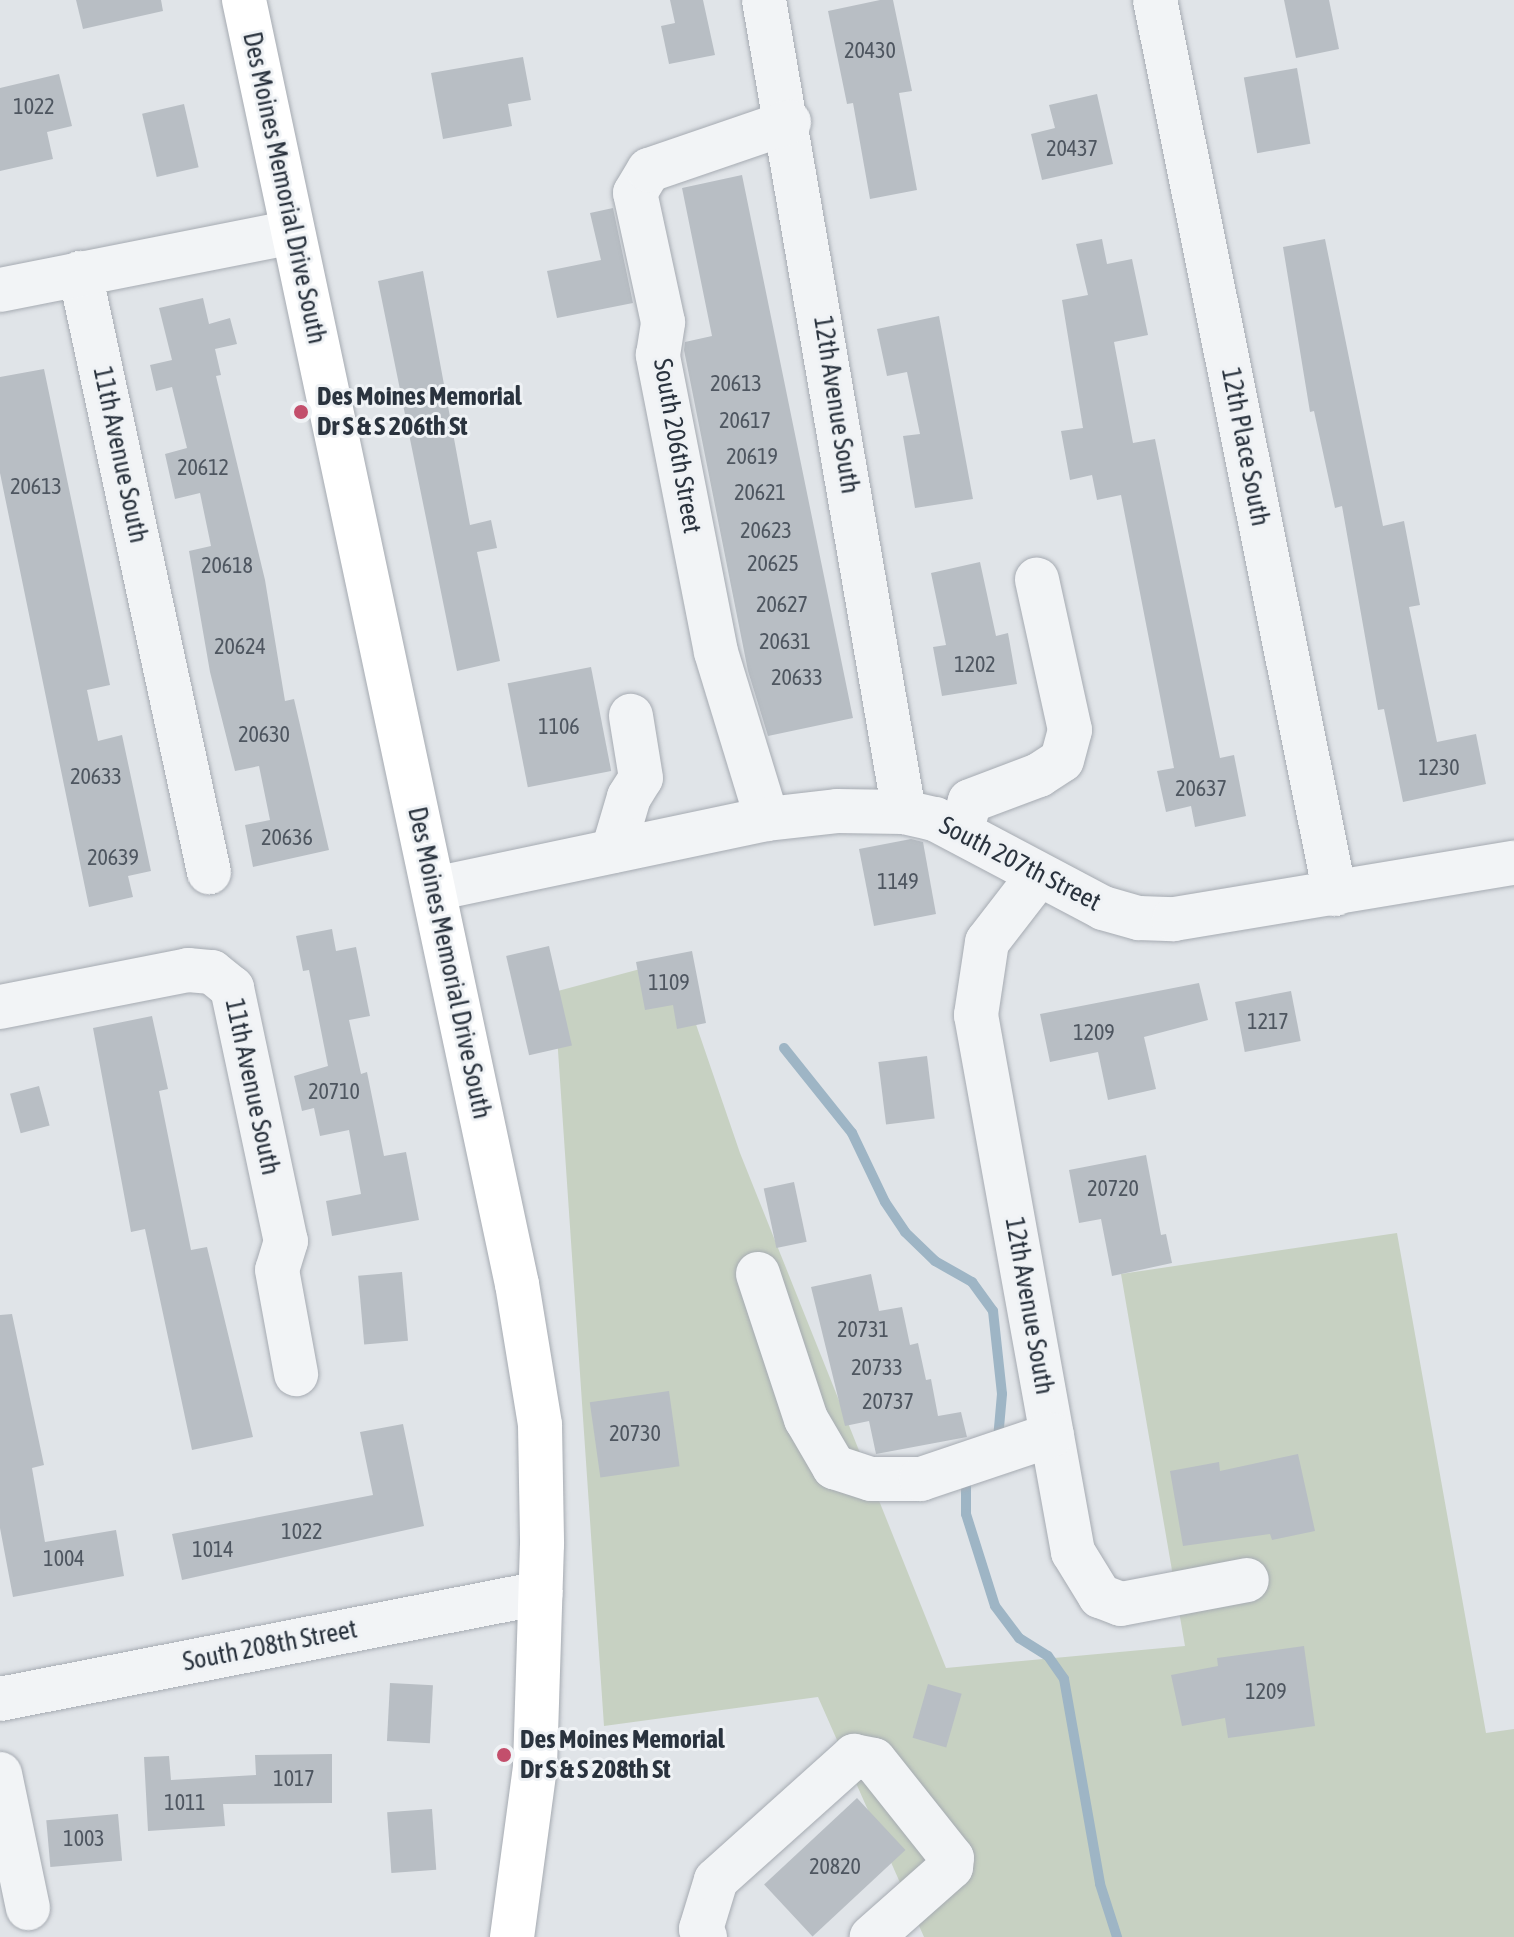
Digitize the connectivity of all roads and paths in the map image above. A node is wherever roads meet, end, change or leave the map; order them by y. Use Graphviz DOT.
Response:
graph roads {
  1 [pos="244,0"];
  2 [pos="764,0"];
  3 [pos="1155,0"];
  4 [pos="789,122"];
  5 [pos="292,232"];
  6 [pos="80,273"];
  7 [pos="0,290"];
  8 [pos="1037,580"];
  9 [pos="631,716"];
  10 [pos="904,812"];
  11 [pos="767,819"];
  12 [pos="961,832"];
  13 [pos="613,851"];
  14 [pos="1514,863"];
  15 [pos="209,872"];
  16 [pos="1038,876"];
  17 [pos="434,889"];
  18 [pos="1335,894"];
  19 [pos="0,1007"];
  20 [pos="758,1274"];
  21 [pos="296,1374"];
  22 [pos="1052,1435"];
  23 [pos="1247,1580"];
  24 [pos="541,1593"];
  25 [pos="0,1699"];
  26 [pos="0,1774"];
  27 [pos="28,1908"];
  28 [pos="512,1937"];
  29 [pos="705,1937"];
  30 [pos="872,1937"];
  1 -- 5 [label="main road, Des Moines Memorial Drive South"];
  2 -- 4 [label="street, 12th Avenue South"];
  3 -- 18 [label="street, 12th Place South"];
  4 -- 10 [label="street, 12th Avenue South"];
  4 -- 11 [label="street, South 206th Street"];
  5 -- 6 [label="street"];
  5 -- 17 [label="main road, Des Moines Memorial Drive South"];
  6 -- 7 [label="street"];
  6 -- 15 [label="street, 11th Avenue South"];
  8 -- 12 [label="street"];
  9 -- 13 [label="street"];
  10 -- 11 [label="street, South 207th Street"];
  10 -- 12 [label="street, South 207th Street"];
  11 -- 13 [label="street, South 207th Street"];
  12 -- 16 [label="street, South 207th Street"];
  13 -- 17 [label="street, South 207th Street"];
  14 -- 18 [label="street, South 207th Street"];
  16 -- 18 [label="street, South 207th Street"];
  16 -- 22 [label="street, 12th Avenue South"];
  17 -- 24 [label="main road, Des Moines Memorial Drive South"];
  19 -- 21 [label="street, 11th Avenue South"];
  20 -- 22 [label="street"];
  22 -- 23 [label="street, 12th Avenue South"];
  24 -- 25 [label="street, South 208th Street"];
  24 -- 28 [label="main road, Des Moines Memorial Drive South"];
  26 -- 27 [label="street"];
  29 -- 30 [label="street"];
}
